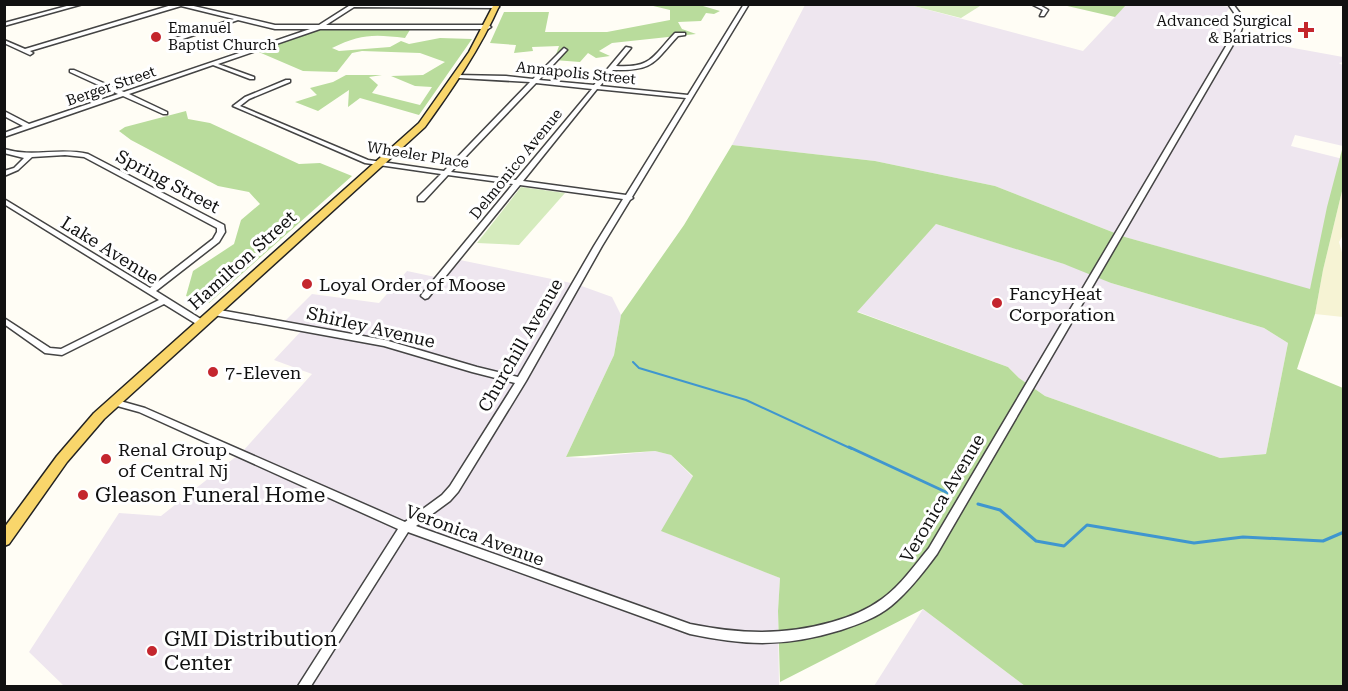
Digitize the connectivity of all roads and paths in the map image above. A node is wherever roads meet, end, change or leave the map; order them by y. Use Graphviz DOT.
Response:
graph roads {
  1 [pos="81,4"];
  2 [pos="747,4"];
  3 [pos="1033,4"];
  4 [pos="1230,4"];
  5 [pos="179,5"];
  6 [pos="353,5"];
  7 [pos="497,6"];
  8 [pos="1042,15"];
  9 [pos="238,19"];
  10 [pos="4,26"];
  11 [pos="320,27"];
  12 [pos="488,27"];
  13 [pos="683,34"];
  14 [pos="174,40"];
  15 [pos="4,41"];
  16 [pos="628,48"];
  17 [pos="564,50"];
  18 [pos="24,51"];
  19 [pos="32,54"];
  20 [pos="214,64"];
  21 [pos="613,68"];
  22 [pos="72,71"];
  23 [pos="459,76"];
  24 [pos="252,78"];
  25 [pos="288,81"];
  26 [pos="534,81"];
  27 [pos="597,88"];
  28 [pos="125,94"];
  29 [pos="691,97"];
  30 [pos="4,113"];
  31 [pos="165,113"];
  32 [pos="29,127"];
  33 [pos="4,135"];
  34 [pos="4,151"];
  35 [pos="31,155"];
  36 [pos="379,164"];
  37 [pos="4,174"];
  38 [pos="445,174"];
  39 [pos="517,184"];
  40 [pos="629,198"];
  41 [pos="421,200"];
  42 [pos="4,201"];
  43 [pos="150,292"];
  44 [pos="425,296"];
  45 [pos="164,302"];
  46 [pos="214,312"];
  47 [pos="4,320"];
  48 [pos="201,323"];
  49 [pos="521,381"];
  50 [pos="113,402"];
  51 [pos="406,527"];
  52 [pos="4,540"];
  53 [pos="304,687"];
  1 -- 10 [label="street"];
  2 -- 29 [label="street, Churchill Avenue"];
  3 -- 8 [label="street"];
  4 -- 51 [label="street, Veronica Avenue"];
  5 -- 9 [label="street"];
  5 -- 18 [label="street"];
  6 -- 7 [label="street"];
  6 -- 11 [label="street, Berger Street"];
  7 -- 12 [label="main road, Hamilton Street"];
  9 -- 11 [label="street"];
  9 -- 14 [label="street"];
  11 -- 12 [label="street"];
  11 -- 20 [label="street, Berger Street"];
  12 -- 23 [label="main road, Hamilton Street"];
  13 -- 21 [label="street"];
  15 -- 18 [label="street"];
  16 -- 21 [label="street, Delmonico Avenue"];
  17 -- 26 [label="street"];
  18 -- 19 [label="street"];
  20 -- 24 [label="street"];
  20 -- 28 [label="street, Berger Street"];
  21 -- 27 [label="street, Delmonico Avenue"];
  22 -- 28 [label="street"];
  23 -- 26 [label="street, Annapolis Street"];
  23 -- 36 [label="main road, Hamilton Street"];
  25 -- 36 [label="street, Wheeler Place"];
  26 -- 27 [label="street, Annapolis Street"];
  26 -- 38 [label="street"];
  27 -- 29 [label="street, Annapolis Street"];
  27 -- 39 [label="street, Delmonico Avenue"];
  28 -- 31 [label="street"];
  28 -- 32 [label="street, Berger Street"];
  29 -- 40 [label="street, Churchill Avenue"];
  30 -- 32 [label="street"];
  32 -- 33 [label="street, Berger Street"];
  34 -- 35 [label="street, Spring Street"];
  35 -- 37 [label="street"];
  35 -- 43 [label="street, Spring Street"];
  36 -- 38 [label="street, Wheeler Place"];
  36 -- 46 [label="main road, Hamilton Street"];
  38 -- 39 [label="street, Wheeler Place"];
  38 -- 41 [label="street"];
  39 -- 40 [label="street, Wheeler Place"];
  39 -- 44 [label="street, Delmonico Avenue"];
  40 -- 49 [label="street, Churchill Avenue"];
  42 -- 43 [label="street, Lake Avenue"];
  43 -- 45 [label="street, Lake Avenue"];
  45 -- 47 [label="street"];
  45 -- 48 [label="street, Lake Avenue"];
  46 -- 48 [label="main road, Hamilton Street"];
  46 -- 49 [label="street, Shirley Avenue"];
  48 -- 50 [label="main road, Hamilton Street"];
  49 -- 51 [label="street, Churchill Avenue"];
  50 -- 51 [label="street, Veronica Avenue"];
  50 -- 52 [label="main road, Hamilton Street"];
  51 -- 53 [label="street, Churchill Avenue"];
}
